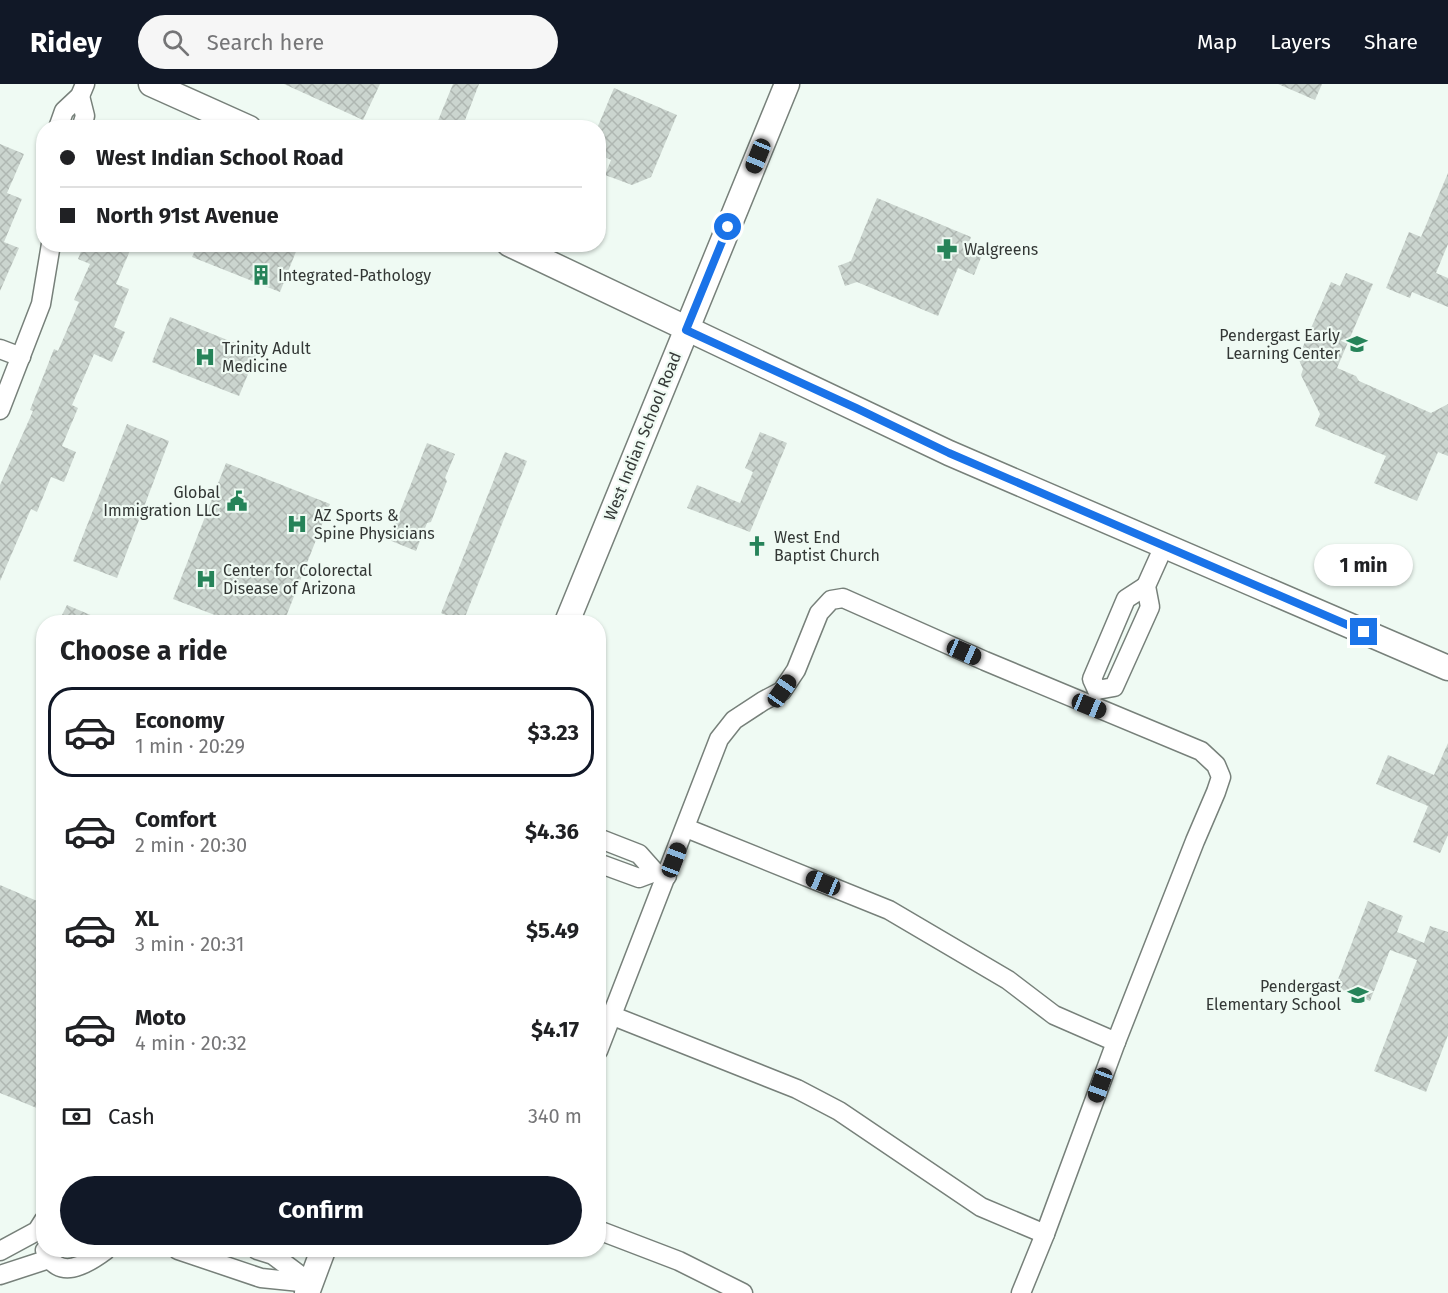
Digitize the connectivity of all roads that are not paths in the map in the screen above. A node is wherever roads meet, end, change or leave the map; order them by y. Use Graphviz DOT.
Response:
graph roads {
  1 [pos="151,84"];
  2 [pos="786,84"];
  3 [pos="82,90"];
  4 [pos="61,120"];
  5 [pos="84,120"];
  6 [pos="231,120"];
  7 [pos="50,252"];
  8 [pos="525,252"];
  9 [pos="686,330"];
  10 [pos="0,349"];
  11 [pos="21,357"];
  12 [pos="0,410"];
  13 [pos="1164,546"];
  14 [pos="1146,586"];
  15 [pos="570,615"];
  16 [pos="1448,668"];
  17 [pos="1093,698"];
  18 [pos="686,828"];
  19 [pos="606,841"];
  20 [pos="606,866"];
  21 [pos="661,874"];
  22 [pos="613,1016"];
  23 [pos="606,1032"];
  24 [pos="1116,1042"];
  25 [pos="606,1233"];
  26 [pos="1045,1234"];
  27 [pos="36,1243"];
  28 [pos="36,1247"];
  29 [pos="0,1251"];
  30 [pos="55,1257"];
  31 [pos="94,1257"];
  32 [pos="199,1257"];
  33 [pos="275,1257"];
  34 [pos="320,1257"];
  35 [pos="0,1275"];
  36 [pos="309,1288"];
  37 [pos="742,1293"];
  38 [pos="1021,1293"];
  1 -- 6 [label="main road"];
  2 -- 9 [label="main road, West Indian School Road"];
  3 -- 4 [label="street"];
  3 -- 5 [label="street"];
  7 -- 11 [label="street"];
  8 -- 9 [label="main road"];
  9 -- 13 [label="main road"];
  9 -- 15 [label="main road, West Indian School Road"];
  10 -- 11 [label="street"];
  11 -- 12 [label="street"];
  13 -- 14 [label="street"];
  13 -- 16 [label="main road"];
  14 -- 17 [label="street"];
  14 -- 17 [label="street"];
  17 -- 18 [label="street"];
  17 -- 24 [label="street"];
  18 -- 21 [label="street"];
  18 -- 24 [label="street"];
  19 -- 21 [label="street"];
  20 -- 21 [label="street"];
  21 -- 22 [label="street"];
  22 -- 23 [label="street"];
  22 -- 26 [label="street"];
  24 -- 26 [label="street"];
  25 -- 37 [label="street"];
  26 -- 38 [label="street"];
  27 -- 29 [label="street"];
  28 -- 35 [label="street"];
  30 -- 31 [label="street"];
  32 -- 36 [label="street"];
  33 -- 36 [label="street"];
  34 -- 36 [label="main road"];
}
